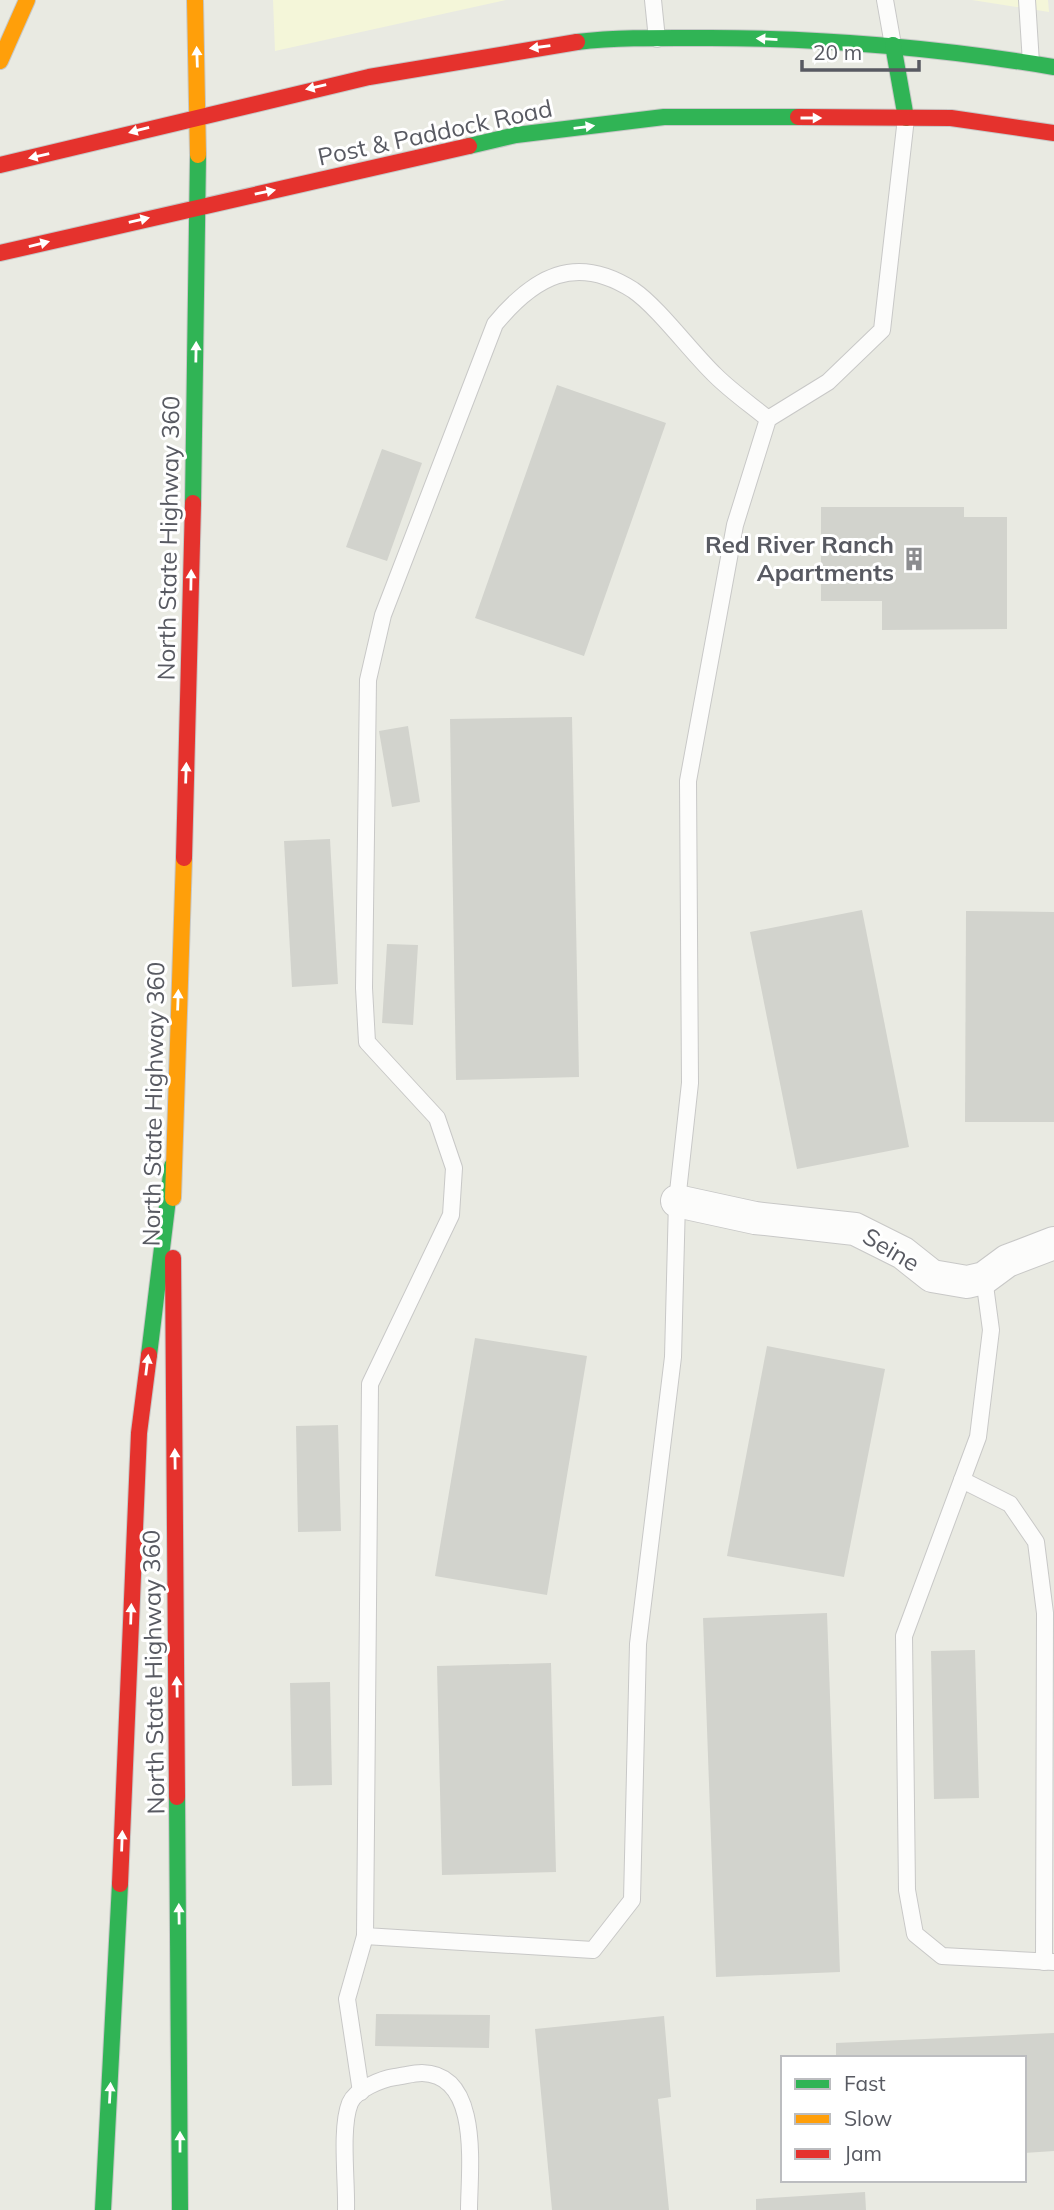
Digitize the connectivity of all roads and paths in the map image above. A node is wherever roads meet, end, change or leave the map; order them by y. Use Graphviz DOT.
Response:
graph roads {
  1 [pos="27,0"];
  2 [pos="195,0"];
  3 [pos="653,0"];
  4 [pos="885,0"];
  5 [pos="1027,0"];
  6 [pos="657,38"];
  7 [pos="893,45"];
  8 [pos="0,61"];
  9 [pos="1031,63"];
  10 [pos="1054,66"];
  11 [pos="200,114"];
  12 [pos="906,118"];
  13 [pos="1054,133"];
  14 [pos="0,165"];
  15 [pos="199,206"];
  16 [pos="0,253"];
  17 [pos="768,419"];
  18 [pos="172,1166"];
  19 [pos="677,1201"];
  20 [pos="1054,1243"];
  21 [pos="984,1278"];
  22 [pos="962,1480"];
  23 [pos="366,1936"];
  24 [pos="1049,1962"];
  25 [pos="361,2092"];
  26 [pos="103,2210"];
  27 [pos="180,2210"];
  28 [pos="346,2210"];
  29 [pos="469,2210"];
  1 -- 8 [label="main road"];
  11 -- 2 [label="main road, North State Highway 360, one-way"];
  3 -- 6 [label="lane"];
  4 -- 7 [label="lane"];
  5 -- 9 [label="lane"];
  7 -- 6 [label="main road, one-way"];
  6 -- 11 [label="main road, one-way"];
  7 -- 9 [label="main road"];
  7 -- 12 [label="main road"];
  9 -- 10 [label="main road"];
  11 -- 14 [label="main road, one-way"];
  11 -- 15 [label="main road, North State Highway 360"];
  12 -- 13 [label="main road, Post & Paddock Road"];
  15 -- 12 [label="main road, Post & Paddock Road, one-way"];
  12 -- 17 [label="lane"];
  16 -- 15 [label="main road, Post & Paddock Road, one-way"];
  18 -- 15 [label="main road, North State Highway 360, one-way"];
  17 -- 19 [label="lane"];
  17 -- 23 [label="lane"];
  26 -- 18 [label="main road, one-way"];
  27 -- 18 [label="main road, North State Highway 360, one-way"];
  19 -- 21 [label="street, Seine"];
  19 -- 23 [label="lane"];
  20 -- 21 [label="street"];
  21 -- 22 [label="lane"];
  22 -- 24 [label="lane"];
  22 -- 24 [label="lane"];
  23 -- 25 [label="lane"];
  25 -- 28 [label="lane"];
  25 -- 29 [label="lane"];
}
